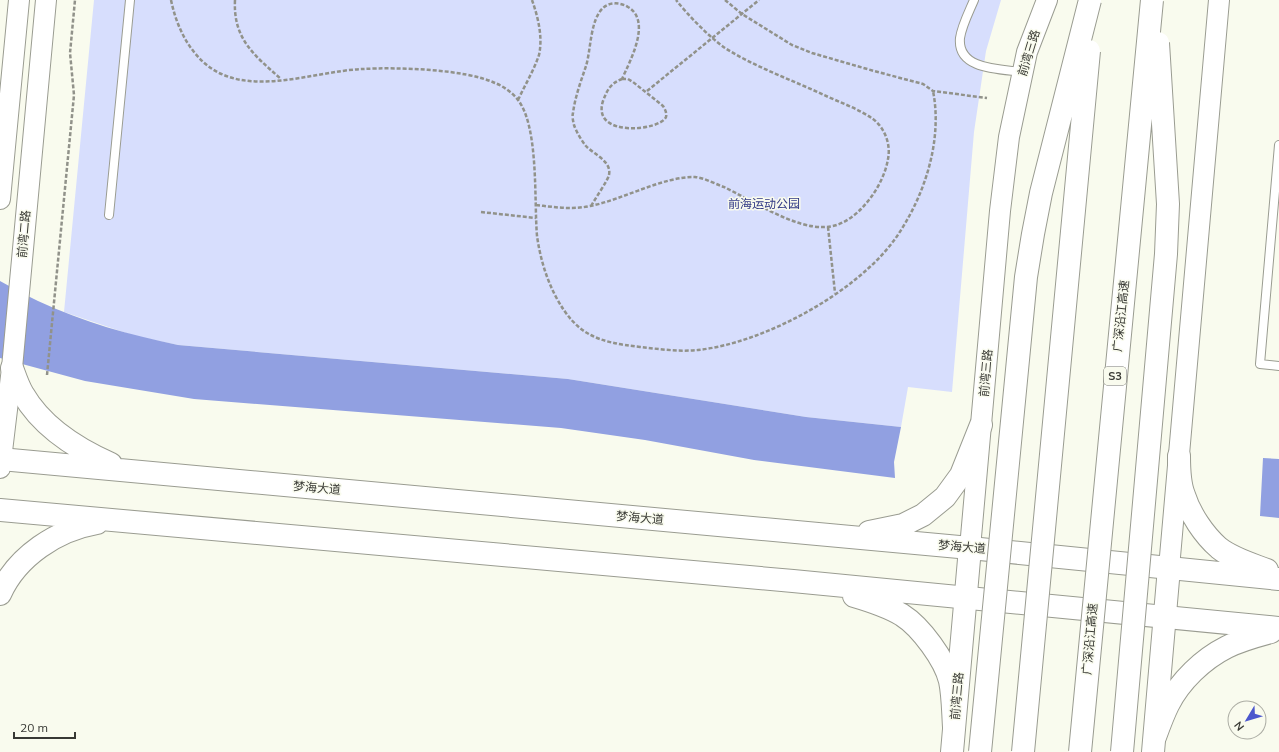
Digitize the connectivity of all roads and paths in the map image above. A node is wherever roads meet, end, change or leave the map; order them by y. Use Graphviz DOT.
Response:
graph roads {
  1 [pos="19,0"];
  2 [pos="46,0"];
  3 [pos="76,0"];
  4 [pos="130,0"];
  5 [pos="172,0"];
  6 [pos="235,0"];
  7 [pos="532,0"];
  8 [pos="676,0"];
  9 [pos="725,0"];
  10 [pos="759,0"];
  11 [pos="974,0"];
  12 [pos="1047,0"];
  13 [pos="1090,0"];
  14 [pos="1094,0"];
  15 [pos="1152,0"];
  16 [pos="1156,0"];
  17 [pos="1219,0"];
  18 [pos="742,14"];
  19 [pos="713,37"];
  20 [pos="1022,72"];
  21 [pos="622,79"];
  22 [pos="281,80"];
  23 [pos="647,91"];
  24 [pos="934,92"];
  25 [pos="987,98"];
  26 [pos="518,100"];
  27 [pos="1279,146"];
  28 [pos="0,199"];
  29 [pos="536,205"];
  30 [pos="591,206"];
  31 [pos="481,212"];
  32 [pos="109,215"];
  33 [pos="536,218"];
  34 [pos="828,227"];
  35 [pos="835,293"];
  36 [pos="1279,366"];
  37 [pos="12,368"];
  38 [pos="47,375"];
  39 [pos="981,425"];
  40 [pos="1179,456"];
  41 [pos="0,462"];
  42 [pos="144,472"];
  43 [pos="0,510"];
  44 [pos="112,521"];
  45 [pos="843,537"];
  46 [pos="970,548"];
  47 [pos="1169,568"];
  48 [pos="1279,574"];
  49 [pos="1279,578"];
  50 [pos="793,581"];
  51 [pos="0,594"];
  52 [pos="965,598"];
  53 [pos="1165,618"];
  54 [pos="1279,629"];
  55 [pos="954,727"];
  56 [pos="1154,744"];
  57 [pos="952,752"];
  58 [pos="980,752"];
  59 [pos="1023,752"];
  60 [pos="1080,752"];
  61 [pos="1122,752"];
  1 -- 28 [label="street"];
  2 -- 37 [label="street, 前湾二路"];
  3 -- 38 [label="path"];
  4 -- 32 [label="lane"];
  5 -- 22 [label="path"];
  6 -- 22 [label="path"];
  7 -- 26 [label="path"];
  8 -- 19 [label="path"];
  9 -- 18 [label="path"];
  10 -- 18 [label="path"];
  11 -- 20 [label="lane"];
  12 -- 20 [label="street, 前湾三路"];
  13 -- 58 [label="main road, bridge"];
  14 -- 59 [label="main road, bridge"];
  15 -- 60 [label="main road, 广深沿江高速 / S3, bridge"];
  16 -- 61 [label="main road, bridge"];
  17 -- 40 [label="street"];
  18 -- 19 [label="path"];
  18 -- 24 [label="path"];
  19 -- 23 [label="path"];
  19 -- 34 [label="path"];
  20 -- 39 [label="street, 前湾三路"];
  21 -- 23 [label="path"];
  21 -- 23 [label="path"];
  21 -- 30 [label="path"];
  22 -- 26 [label="path"];
  24 -- 25 [label="path"];
  24 -- 35 [label="path"];
  26 -- 29 [label="path"];
  27 -- 36 [label="lane"];
  29 -- 30 [label="path"];
  29 -- 33 [label="path"];
  30 -- 34 [label="path"];
  31 -- 33 [label="path"];
  33 -- 35 [label="path"];
  34 -- 35 [label="path"];
  37 -- 41 [label="street, 前湾二路"];
  37 -- 42 [label="main road"];
  39 -- 45 [label="main road"];
  39 -- 46 [label="street, 前湾三路"];
  40 -- 47 [label="street"];
  40 -- 48 [label="main road"];
  41 -- 42 [label="main road, 梦海大道"];
  42 -- 45 [label="main road, 梦海大道"];
  43 -- 44 [label="main road"];
  44 -- 50 [label="main road"];
  44 -- 51 [label="main road"];
  45 -- 46 [label="main road, 梦海大道"];
  46 -- 47 [label="main road, 梦海大道"];
  46 -- 52 [label="main road, 前湾三路"];
  47 -- 49 [label="main road, 梦海大道"];
  47 -- 53 [label="main road"];
  50 -- 52 [label="main road"];
  50 -- 55 [label="main road"];
  52 -- 53 [label="main road"];
  52 -- 55 [label="main road, 前湾三路"];
  53 -- 54 [label="main road"];
  53 -- 56 [label="main road"];
  54 -- 56 [label="main road"];
  55 -- 57 [label="main road, 前湾三路"];
}
